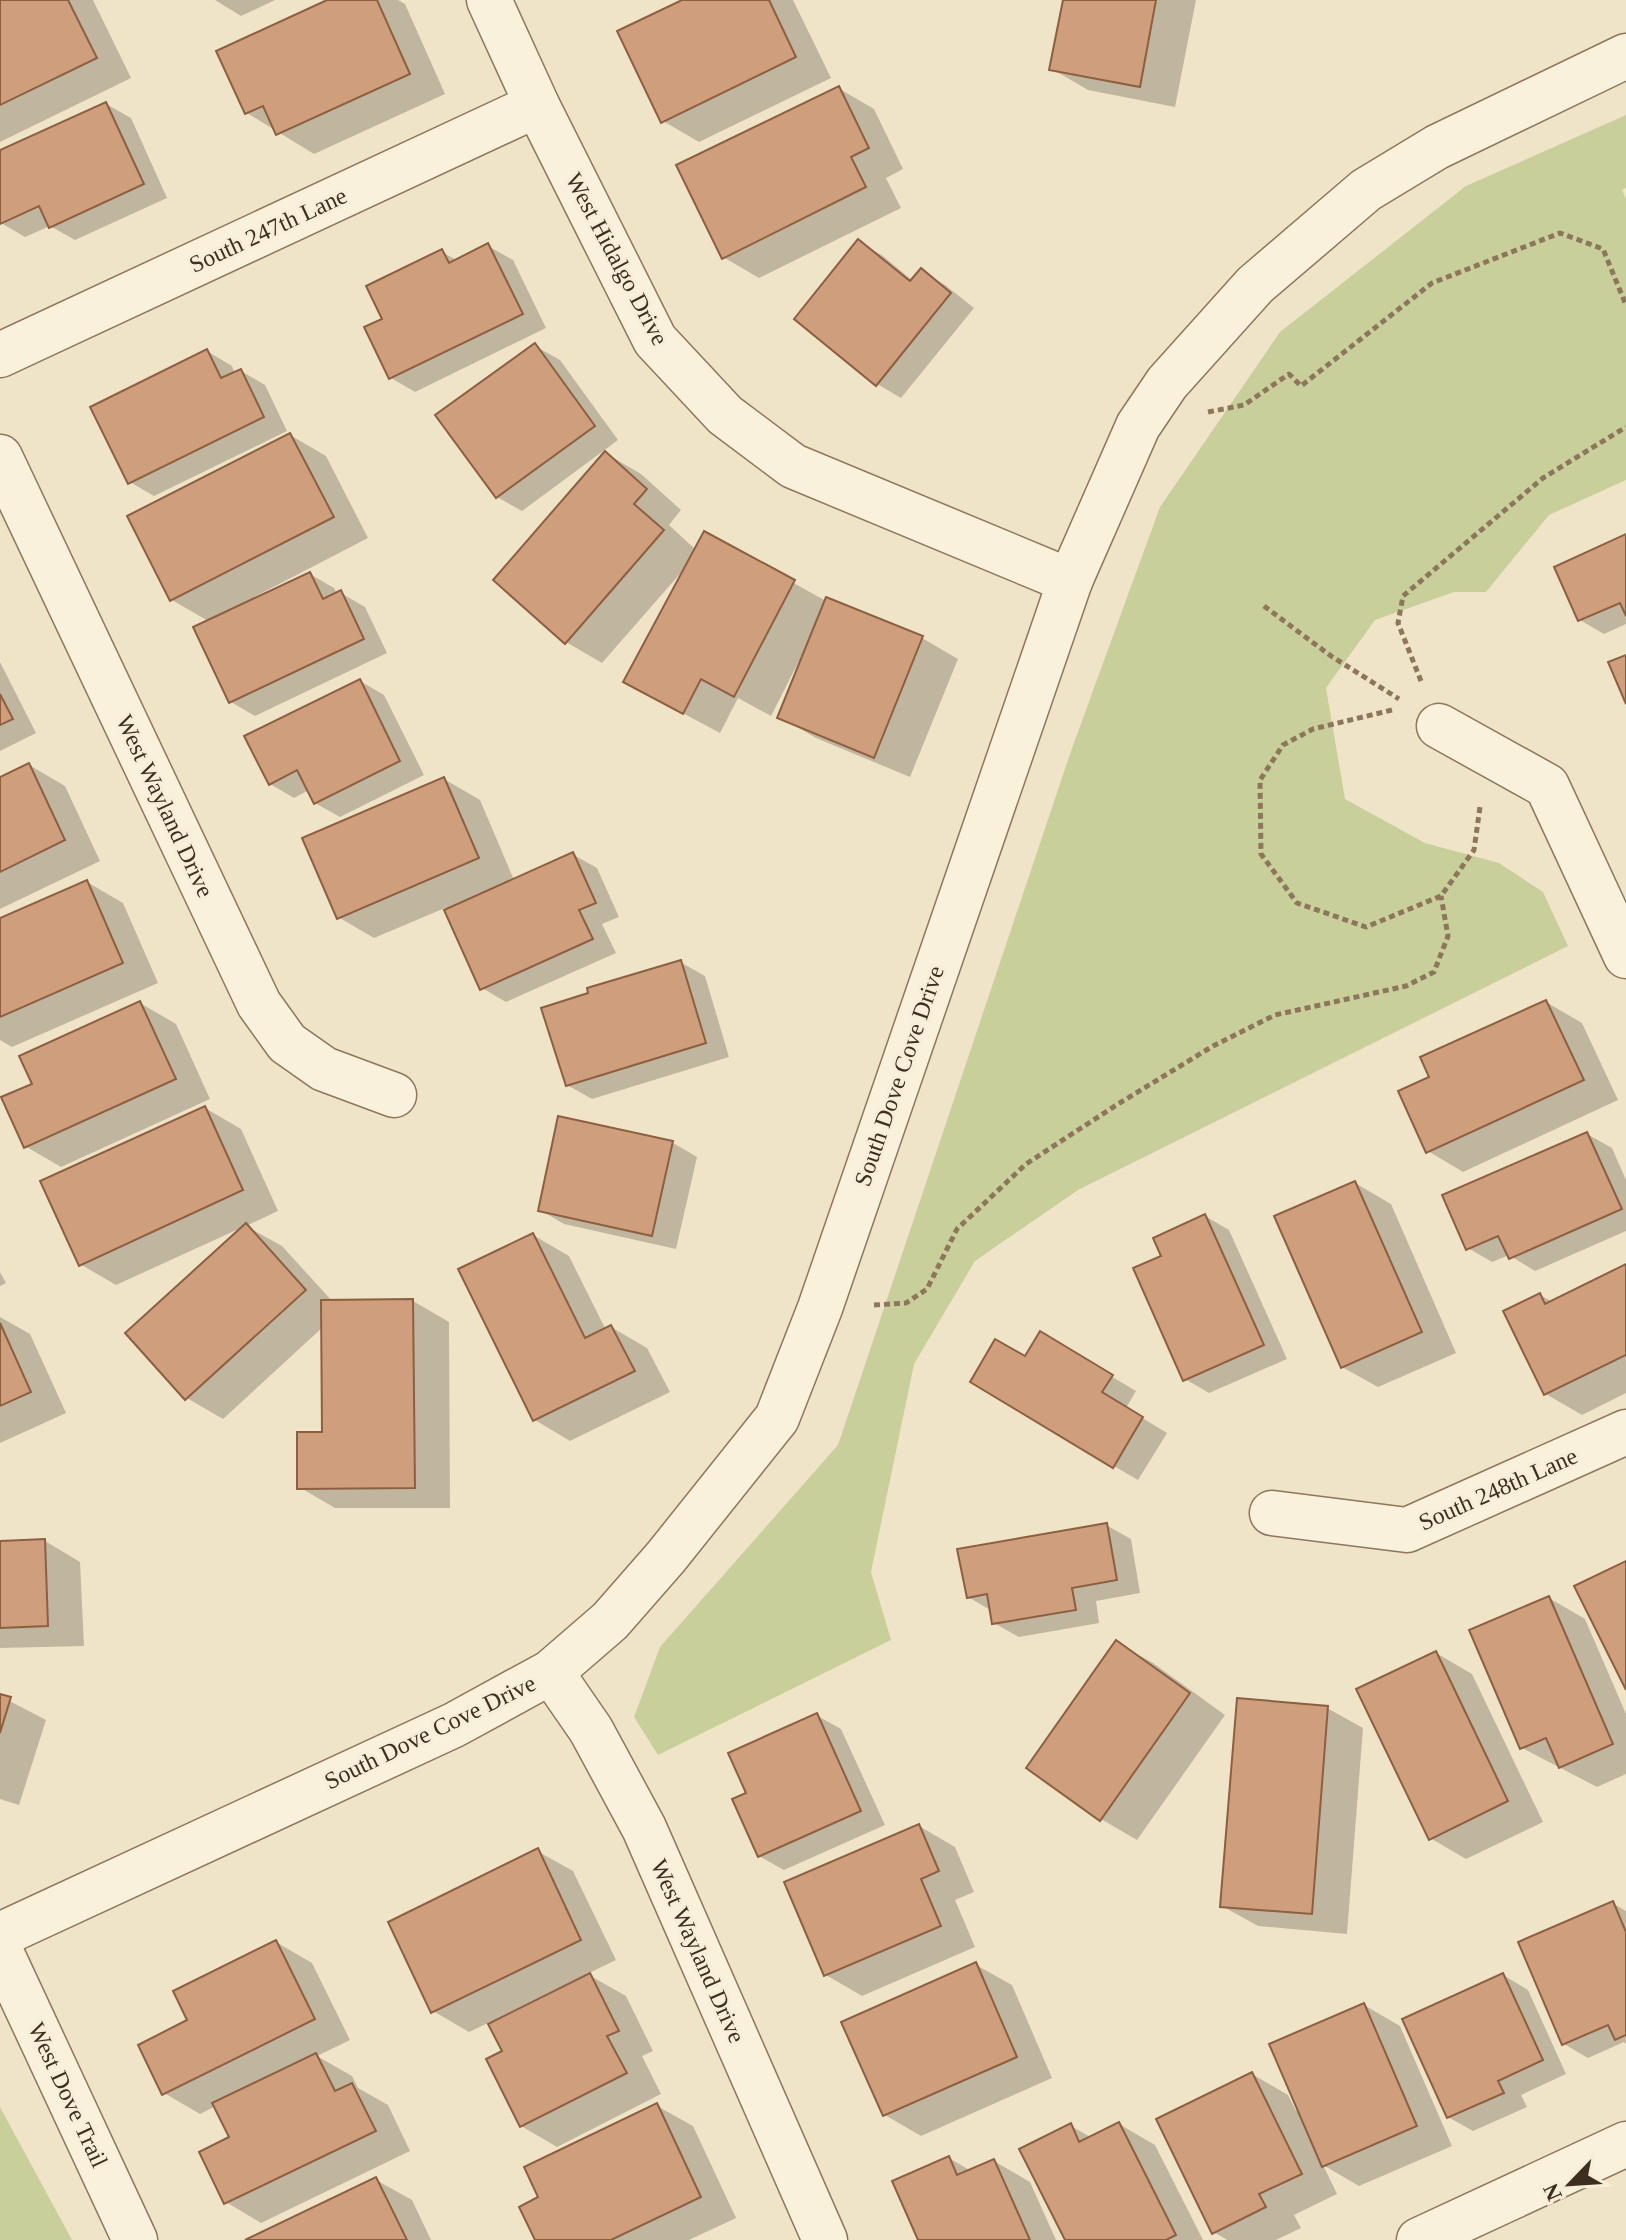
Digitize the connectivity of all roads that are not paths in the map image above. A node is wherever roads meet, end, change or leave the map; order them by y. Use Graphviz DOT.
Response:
graph roads {
  1 [pos="489,0"];
  2 [pos="1626,56"];
  3 [pos="537,105"];
  4 [pos="0,355"];
  5 [pos="0,457"];
  6 [pos="1070,581"];
  7 [pos="1424,716"];
  8 [pos="1626,956"];
  9 [pos="394,1095"];
  10 [pos="1626,1432"];
  11 [pos="1272,1513"];
  12 [pos="551,1672"];
  13 [pos="0,1935"];
  14 [pos="0,1950"];
  15 [pos="1626,2144"];
  16 [pos="135,2240"];
  17 [pos="825,2240"];
  18 [pos="1419,2240"];
  1 -- 3 [label="street, West Hidalgo Drive"];
  2 -- 6 [label="street, South Dove Cove Drive"];
  3 -- 4 [label="street, South 247th Lane"];
  3 -- 6 [label="street, West Hidalgo Drive"];
  5 -- 9 [label="street, West Wayland Drive"];
  6 -- 12 [label="street, South Dove Cove Drive"];
  7 -- 8 [label="street"];
  10 -- 11 [label="street, South 248th Lane"];
  12 -- 13 [label="street, South Dove Cove Drive"];
  12 -- 17 [label="street, West Wayland Drive"];
  14 -- 16 [label="street, West Dove Trail"];
  15 -- 18 [label="street"];
}
